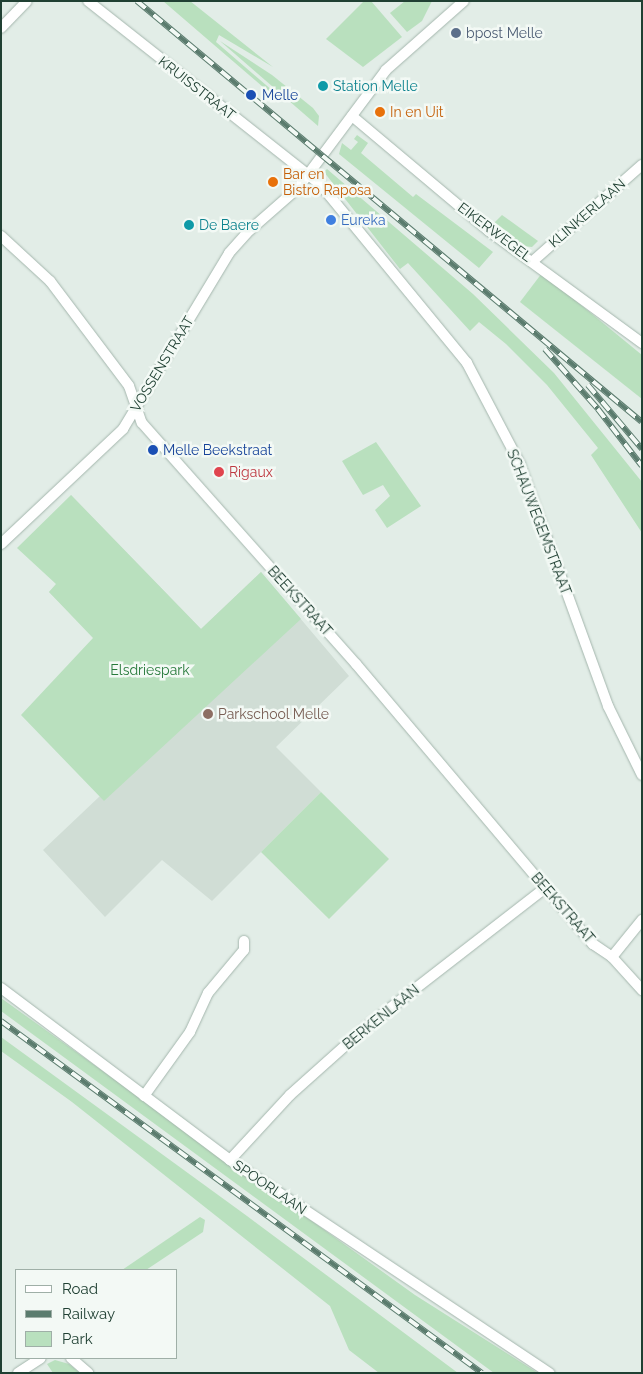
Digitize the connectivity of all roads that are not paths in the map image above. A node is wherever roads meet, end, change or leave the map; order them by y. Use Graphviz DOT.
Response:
graph roads {
  1 [pos="27,1"];
  2 [pos="88,1"];
  3 [pos="464,1"];
  4 [pos="1,28"];
  5 [pos="352,116"];
  6 [pos="642,165"];
  7 [pos="308,173"];
  8 [pos="1,236"];
  9 [pos="533,260"];
  10 [pos="642,343"];
  11 [pos="137,407"];
  12 [pos="1,544"];
  13 [pos="642,775"];
  14 [pos="545,888"];
  15 [pos="642,920"];
  16 [pos="244,941"];
  17 [pos="612,957"];
  18 [pos="1,988"];
  19 [pos="642,990"];
  20 [pos="144,1096"];
  21 [pos="230,1160"];
  22 [pos="39,1359"];
  23 [pos="72,1359"];
  24 [pos="18,1373"];
  25 [pos="88,1373"];
  26 [pos="549,1373"];
  1 -- 4 [label="street"];
  2 -- 7 [label="street, KRUISSTRAAT"];
  3 -- 5 [label="street"];
  5 -- 7 [label="street, VOSSENSTRAAT"];
  5 -- 9 [label="street, EIKERWEGEL"];
  6 -- 9 [label="street, KLINKERLAAN"];
  7 -- 11 [label="street, VOSSENSTRAAT"];
  7 -- 13 [label="street, SCHAUWEGEMSTRAAT"];
  8 -- 11 [label="street, BEEKSTRAAT"];
  9 -- 10 [label="street, EIKERWEGEL"];
  11 -- 12 [label="street, VOSSENSTRAAT"];
  11 -- 14 [label="street, BEEKSTRAAT"];
  14 -- 17 [label="street, BEEKSTRAAT"];
  14 -- 21 [label="street, BERKENLAAN"];
  15 -- 17 [label="street"];
  16 -- 20 [label="street"];
  17 -- 19 [label="street"];
  18 -- 20 [label="street, SPOORLAAN"];
  20 -- 21 [label="street, SPOORLAAN"];
  21 -- 26 [label="street, SPOORLAAN"];
  22 -- 24 [label="street"];
  23 -- 25 [label="street"];
}
